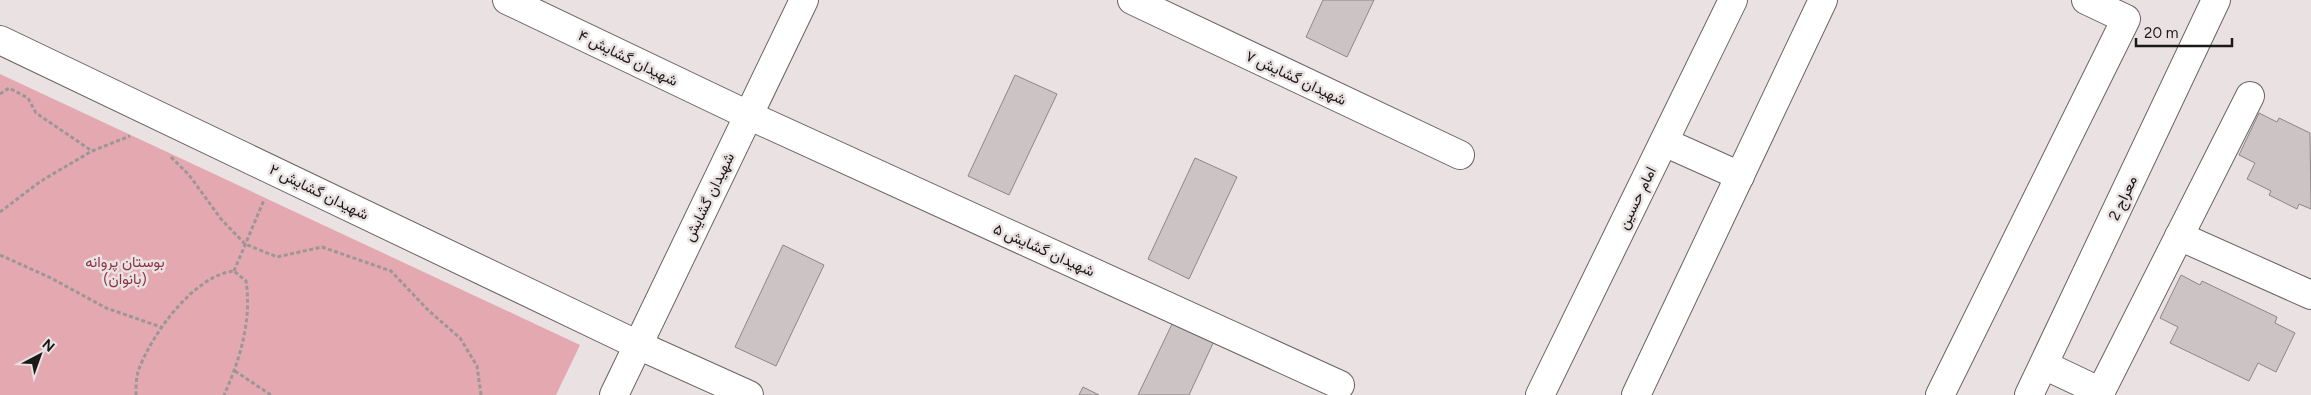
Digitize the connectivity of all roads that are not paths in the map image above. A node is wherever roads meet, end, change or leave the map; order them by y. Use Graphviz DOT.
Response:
graph roads {
  1 [pos="507,0"];
  2 [pos="804,0"];
  3 [pos="1132,0"];
  4 [pos="1733,0"];
  5 [pos="1823,0"];
  6 [pos="2086,0"];
  7 [pos="2216,0"];
  8 [pos="0,40"];
  9 [pos="2250,96"];
  10 [pos="748,115"];
  11 [pos="1664,142"];
  12 [pos="1460,155"];
  13 [pos="1740,176"];
  14 [pos="2179,236"];
  15 [pos="2311,295"];
  16 [pos="638,345"];
  17 [pos="2044,365"];
  18 [pos="1340,385"];
  19 [pos="2100,394"];
  20 [pos="614,395"];
  21 [pos="749,395"];
  22 [pos="1540,395"];
  23 [pos="1636,395"];
  24 [pos="1940,395"];
  25 [pos="2029,395"];
  1 -- 10 [label="street, شهیدان گشایش ۴"];
  2 -- 10 [label="street, شهیدان گشایش"];
  3 -- 12 [label="street, شهیدان گشایش ۷"];
  4 -- 11 [label="street, امام حسین"];
  5 -- 13 [label="street"];
  6 -- 24 [label="street"];
  7 -- 17 [label="street, معراج 2"];
  8 -- 16 [label="street, شهیدان گشایش ۲"];
  9 -- 14 [label="street"];
  10 -- 16 [label="street, شهیدان گشایش"];
  10 -- 18 [label="street, شهیدان گشایش ۵"];
  11 -- 13 [label="street"];
  11 -- 22 [label="street, امام حسین"];
  13 -- 23 [label="street"];
  14 -- 15 [label="street"];
  14 -- 19 [label="street"];
  16 -- 20 [label="street, شهیدان گشایش"];
  16 -- 21 [label="street, شهیدان گشایش ۲"];
  17 -- 19 [label="street"];
  17 -- 25 [label="street, معراج 2"];
}
